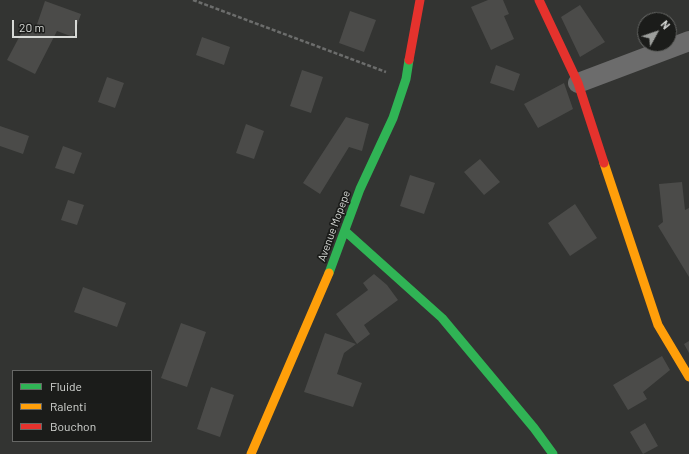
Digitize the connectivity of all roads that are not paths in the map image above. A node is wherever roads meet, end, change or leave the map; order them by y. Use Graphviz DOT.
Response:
graph roads {
  1 [pos="420,0"];
  2 [pos="539,0"];
  3 [pos="689,41"];
  4 [pos="578,83"];
  5 [pos="345,231"];
  6 [pos="689,377"];
  7 [pos="251,454"];
  8 [pos="553,454"];
  1 -- 5 [label="street, Avenue Mopepe"];
  2 -- 4 [label="street"];
  3 -- 4 [label="street"];
  4 -- 6 [label="street"];
  5 -- 7 [label="street, Avenue Mopepe"];
  5 -- 8 [label="street"];
}
